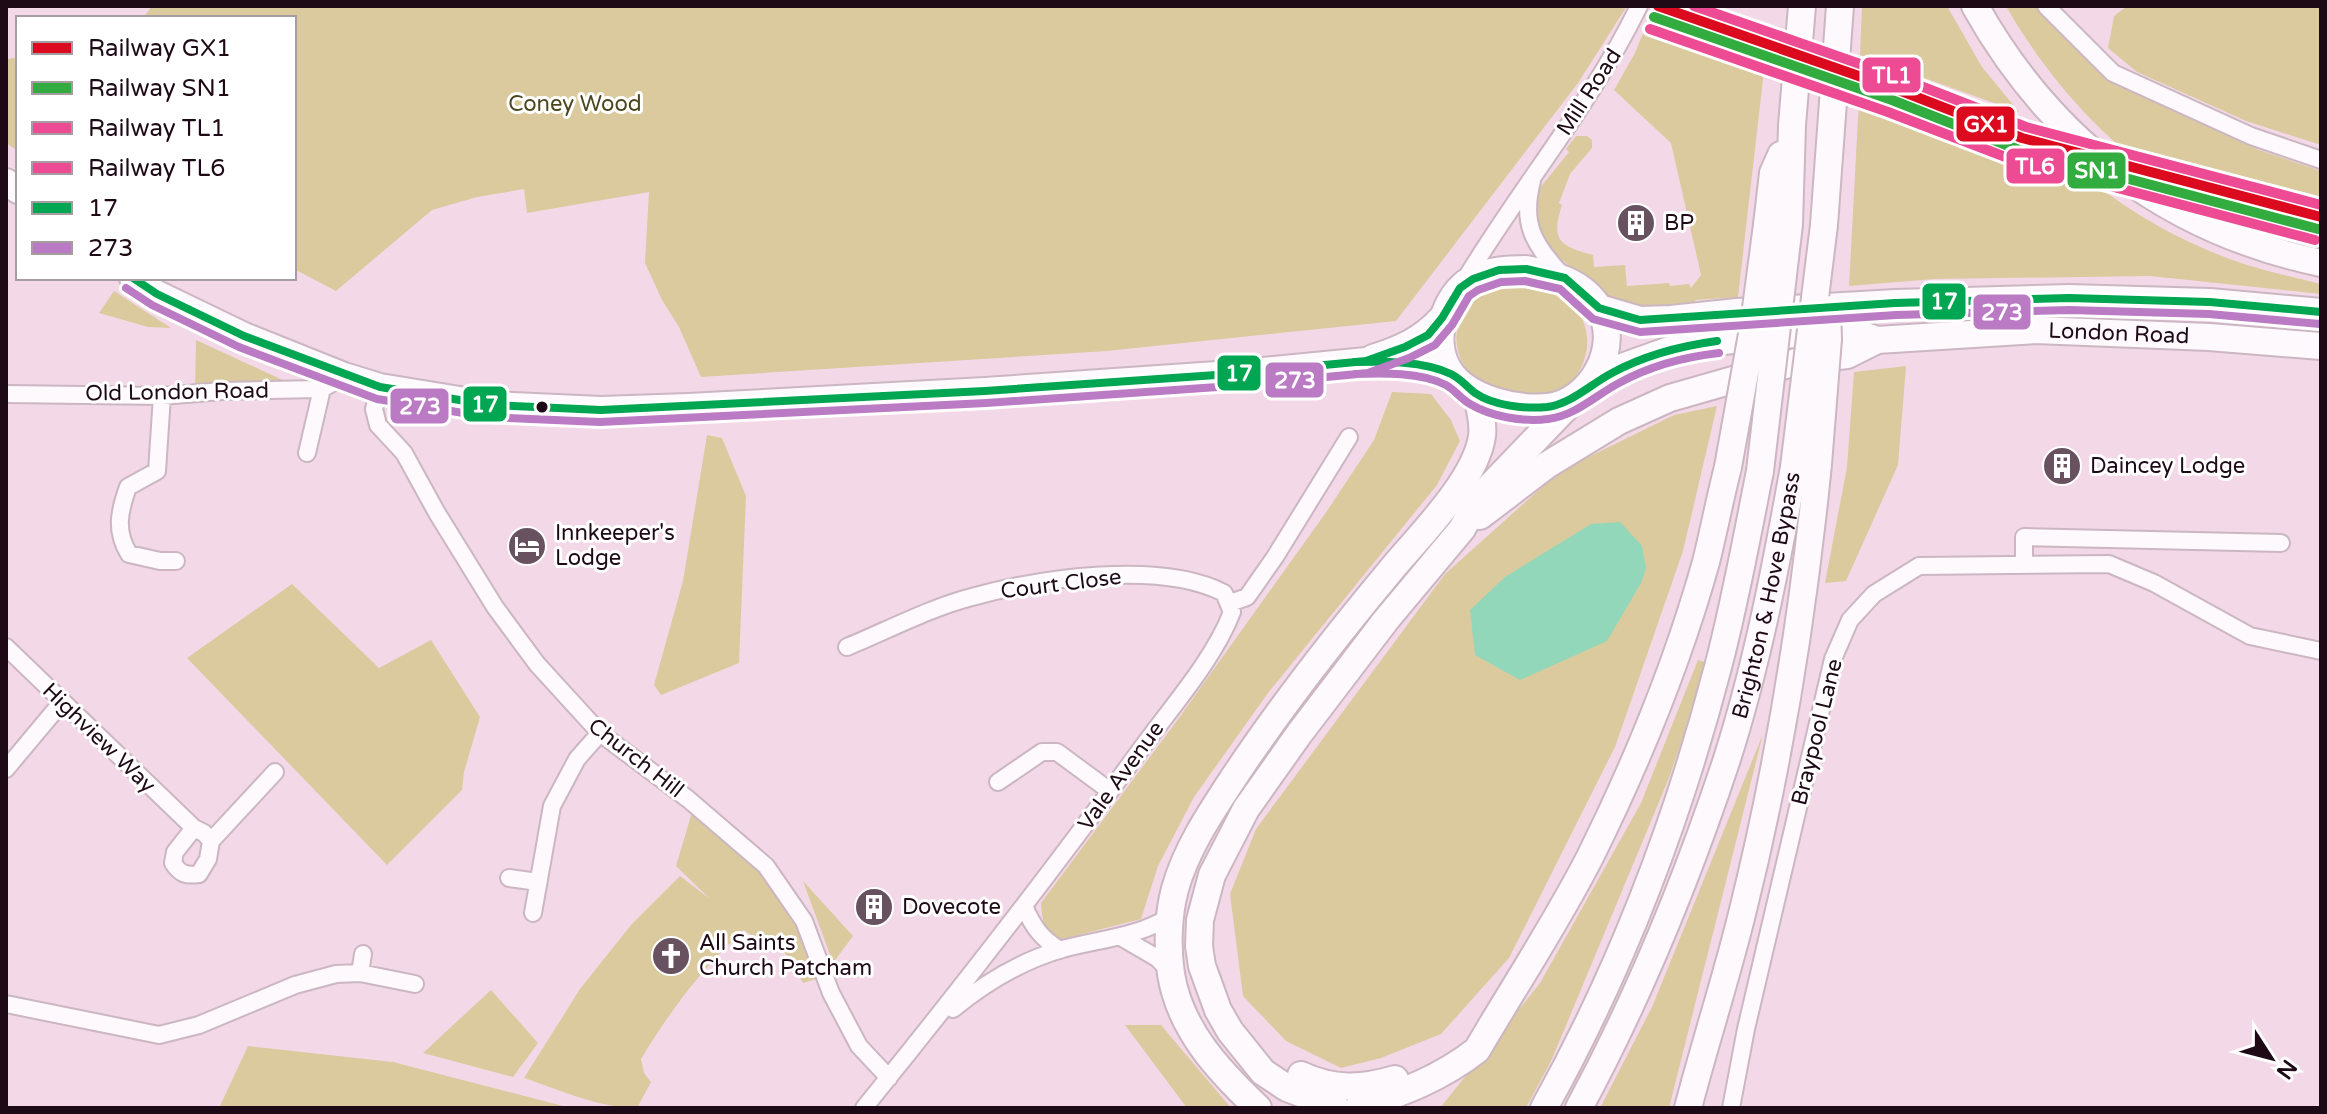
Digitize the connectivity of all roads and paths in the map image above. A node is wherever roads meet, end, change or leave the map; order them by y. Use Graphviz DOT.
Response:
graph roads {
  1 [pos="1639,6"];
  2 [pos="1802,6"];
  3 [pos="1840,6"];
  4 [pos="1975,6"];
  5 [pos="2046,6"];
  6 [pos="2321,160"];
  7 [pos="1533,176"];
  8 [pos="1778,224"];
  9 [pos="2321,263"];
  10 [pos="1565,278"];
  11 [pos="136,280"];
  12 [pos="1460,288"];
  13 [pos="1599,308"];
  14 [pos="2321,312"];
  15 [pos="1442,318"];
  16 [pos="1877,340"];
  17 [pos="2321,346"];
  18 [pos="1366,361"];
  19 [pos="1450,373"];
  20 [pos="333,382"];
  21 [pos="380,387"];
  22 [pos="1584,389"];
  23 [pos="6,394"];
  24 [pos="1477,394"];
  25 [pos="162,396"];
  26 [pos="1349,437"];
  27 [pos="307,453"];
  28 [pos="1806,466"];
  29 [pos="1462,529"];
  30 [pos="2281,543"];
  31 [pos="176,561"];
  32 [pos="2024,565"];
  33 [pos="1230,603"];
  34 [pos="6,647"];
  35 [pos="847,647"];
  36 [pos="2321,651"];
  37 [pos="62,702"];
  38 [pos="600,733"];
  39 [pos="6,769"];
  40 [pos="275,772"];
  41 [pos="998,782"];
  42 [pos="1110,791"];
  43 [pos="194,828"];
  44 [pos="211,841"];
  45 [pos="509,878"];
  46 [pos="538,882"];
  47 [pos="1024,906"];
  48 [pos="533,913"];
  49 [pos="1171,916"];
  50 [pos="1121,937"];
  51 [pos="1060,950"];
  52 [pos="363,954"];
  53 [pos="1171,972"];
  54 [pos="360,973"];
  55 [pos="415,984"];
  56 [pos="6,1004"];
  57 [pos="1500,1010"];
  58 [pos="927,1031"];
  59 [pos="1246,1050"];
  60 [pos="889,1078"];
  61 [pos="1347,1107"];
  62 [pos="864,1108"];
  63 [pos="1258,1108"];
  64 [pos="1544,1108"];
  65 [pos="1579,1108"];
  66 [pos="1688,1108"];
  67 [pos="1731,1108"];
  1 -- 7 [label="street, Mill Road"];
  2 -- 8 [label="highway, Brighton & Hove Bypass"];
  3 -- 28 [label="highway, bridge"];
  4 -- 9 [label="highway"];
  5 -- 6 [label="street"];
  7 -- 10 [label="street, Mill Road"];
  7 -- 12 [label="street, Mill Road"];
  8 -- 57 [label="highway, bridge"];
  8 -- 64 [label="highway, Brighton & Hove Bypass, bridge"];
  10 -- 12 [label="highway"];
  10 -- 13 [label="highway"];
  11 -- 20 [label="highway"];
  12 -- 15 [label="highway"];
  13 -- 14 [label="highway, London Road"];
  13 -- 22 [label="highway"];
  15 -- 18 [label="highway"];
  15 -- 19 [label="highway"];
  16 -- 17 [label="highway, London Road"];
  16 -- 22 [label="highway, London Road"];
  16 -- 29 [label="highway"];
  18 -- 19 [label="highway"];
  18 -- 21 [label="highway"];
  19 -- 24 [label="highway"];
  20 -- 21 [label="highway"];
  20 -- 25 [label="street, Old London Road"];
  20 -- 27 [label="street"];
  21 -- 38 [label="street, Church Hill"];
  22 -- 24 [label="highway"];
  22 -- 29 [label="highway"];
  23 -- 25 [label="street, Old London Road"];
  24 -- 49 [label="highway"];
  25 -- 31 [label="street"];
  26 -- 33 [label="street"];
  28 -- 65 [label="highway, Brighton & Hove Bypass"];
  28 -- 66 [label="highway"];
  29 -- 59 [label="highway"];
  30 -- 32 [label="street"];
  32 -- 36 [label="street, Braypool Lane"];
  32 -- 67 [label="street, Braypool Lane"];
  33 -- 35 [label="street, Court Close"];
  33 -- 42 [label="street, Vale Avenue"];
  34 -- 37 [label="street, Highview Way"];
  37 -- 39 [label="street"];
  37 -- 43 [label="street, Highview Way"];
  38 -- 46 [label="street"];
  38 -- 60 [label="street, Church Hill"];
  40 -- 44 [label="street"];
  41 -- 42 [label="street"];
  42 -- 47 [label="street, Vale Avenue"];
  43 -- 44 [label="street, Highview Way"];
  43 -- 44 [label="street"];
  45 -- 46 [label="street"];
  46 -- 48 [label="street"];
  47 -- 51 [label="street"];
  47 -- 58 [label="street, Vale Avenue"];
  49 -- 50 [label="street, Vale Avenue"];
  49 -- 53 [label="highway"];
  50 -- 51 [label="street, Vale Avenue"];
  50 -- 53 [label="street"];
  51 -- 58 [label="street, Vale Avenue"];
  52 -- 54 [label="street"];
  53 -- 63 [label="highway"];
  54 -- 55 [label="street"];
  54 -- 56 [label="street"];
  57 -- 59 [label="highway"];
  57 -- 61 [label="highway"];
  58 -- 60 [label="street, Vale Avenue"];
  59 -- 61 [label="highway"];
  60 -- 62 [label="street, Vale Avenue"];
}
